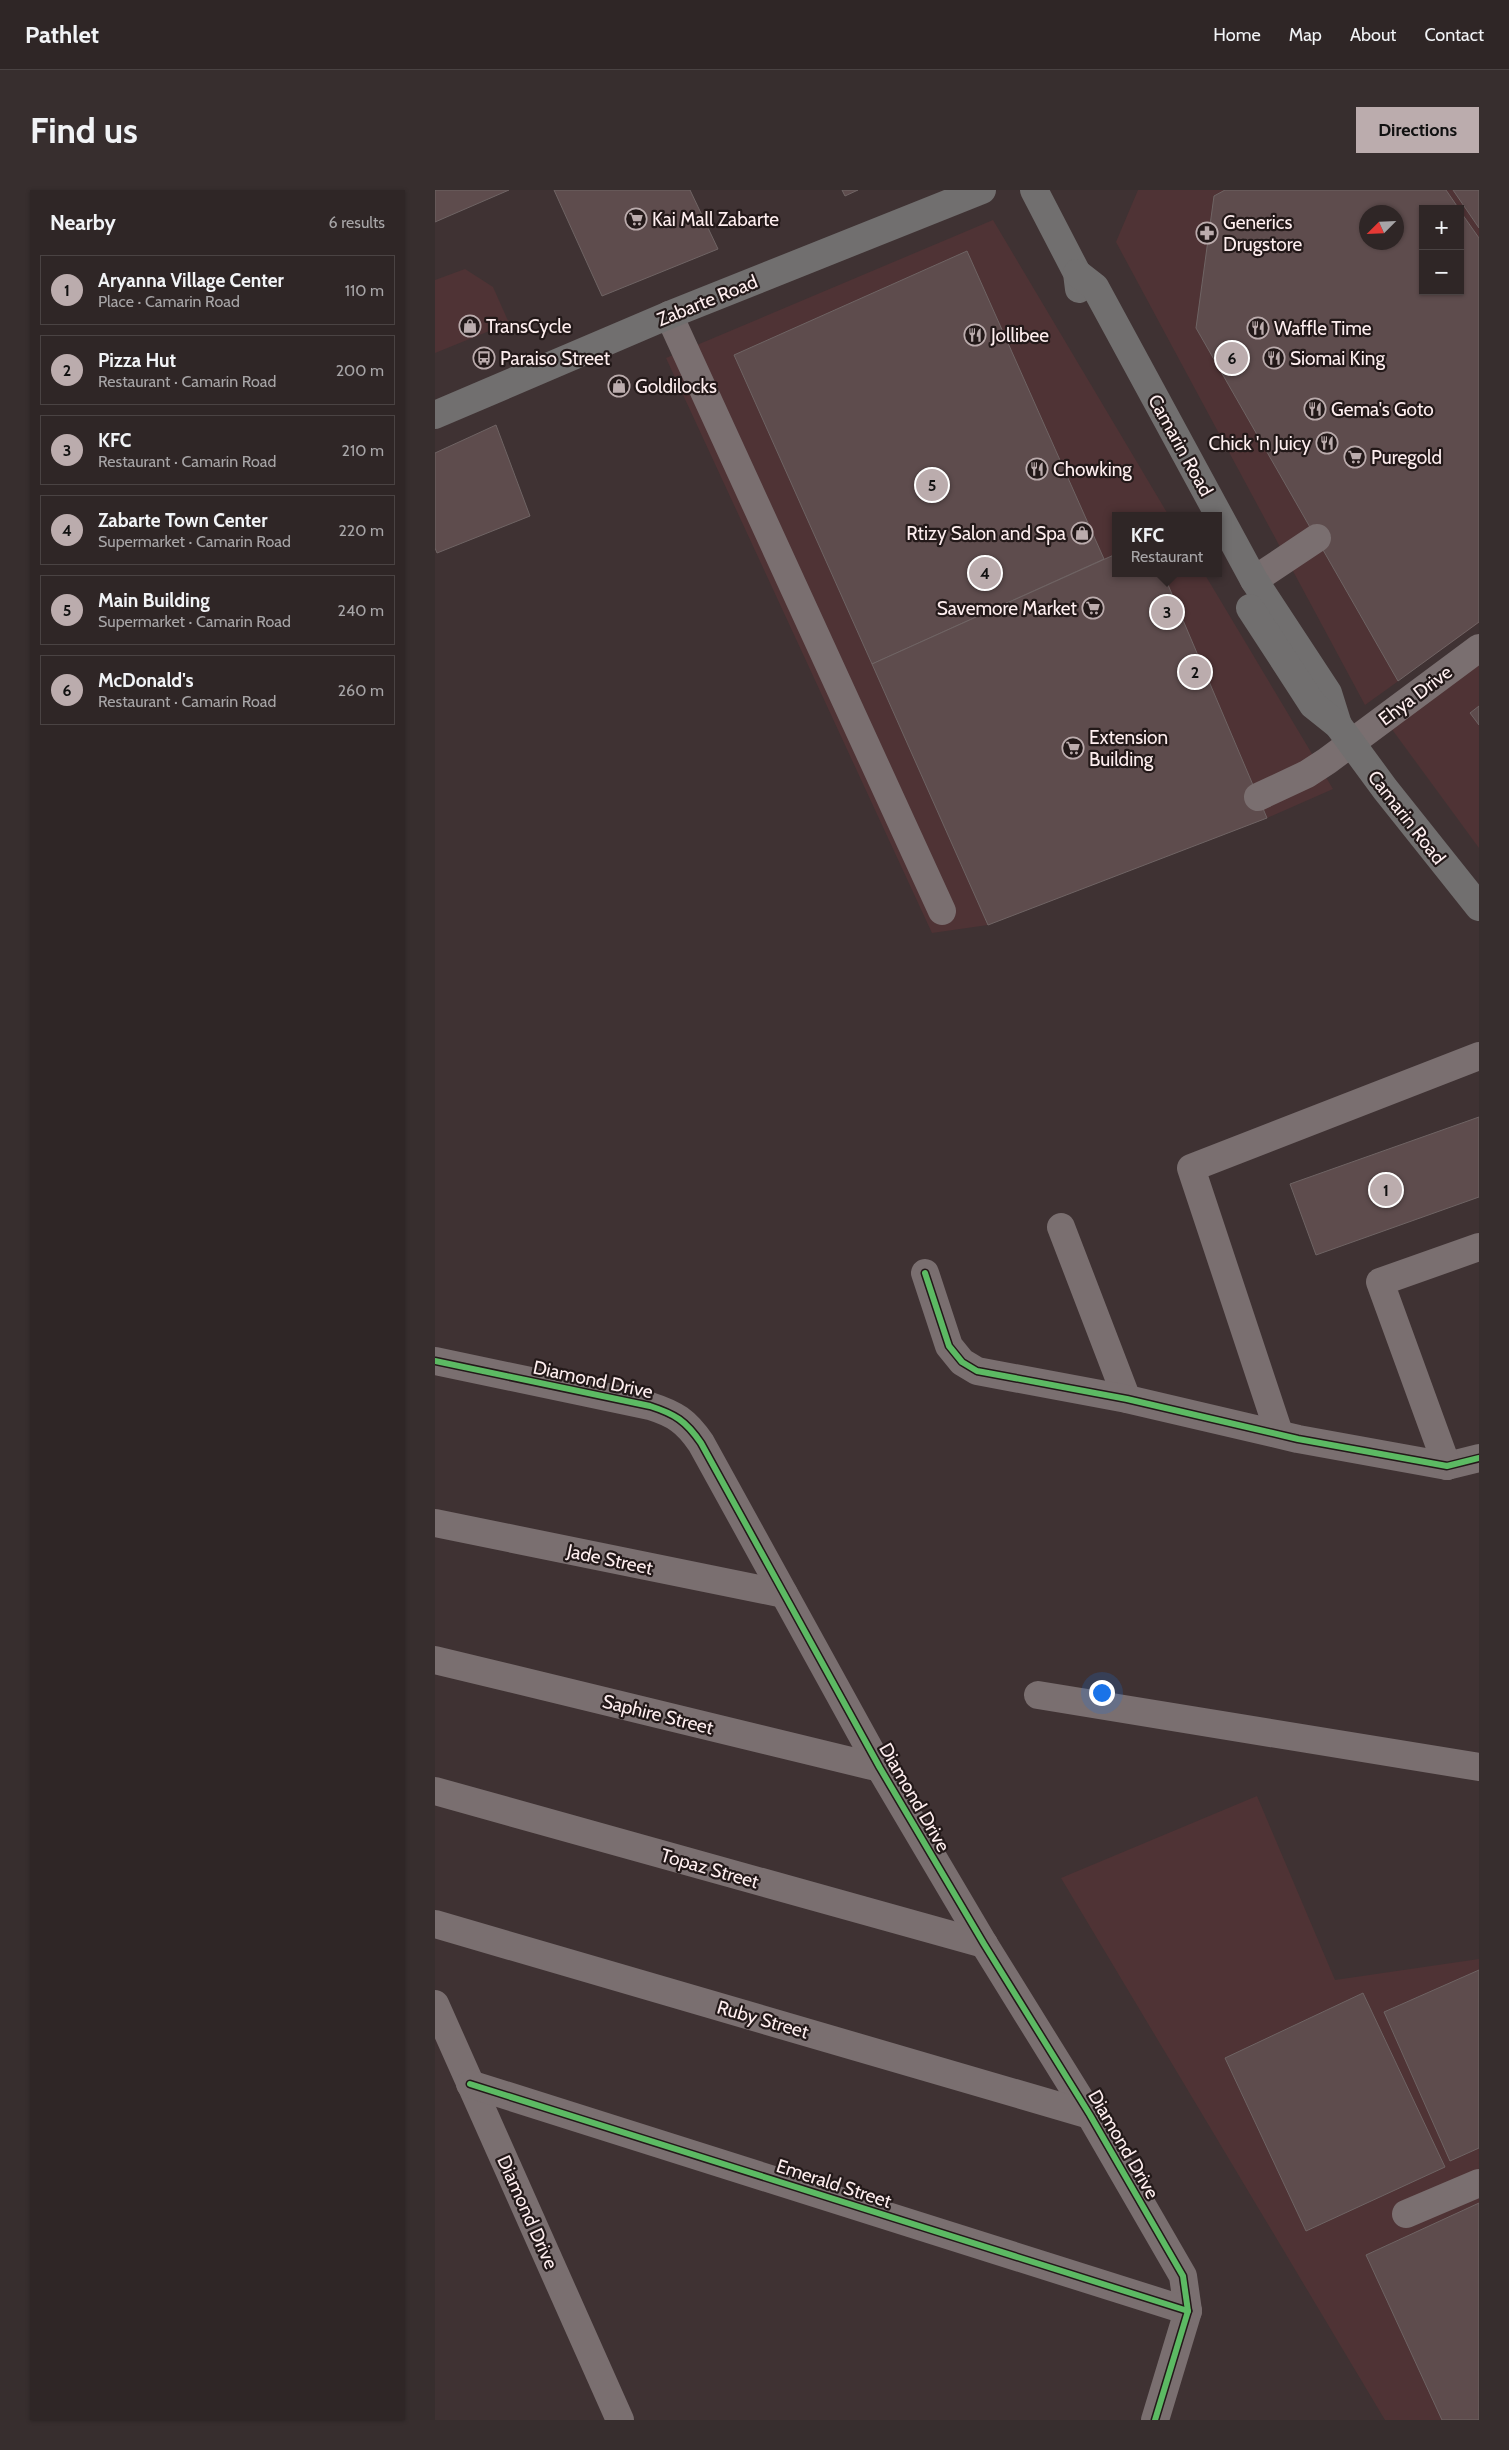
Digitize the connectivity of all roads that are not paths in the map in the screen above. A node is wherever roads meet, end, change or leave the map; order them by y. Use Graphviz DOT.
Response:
graph roads {
  1 [pos="982,190"];
  2 [pos="1034,190"];
  3 [pos="1077,273"];
  4 [pos="669,315"];
  5 [pos="435,415"];
  6 [pos="1196,512"];
  7 [pos="1217,512"];
  8 [pos="1222,521"];
  9 [pos="1317,538"];
  10 [pos="1222,560"];
  11 [pos="1254,580"];
  12 [pos="1479,648"];
  13 [pos="1345,734"];
  14 [pos="1258,796"];
  15 [pos="1479,907"];
  16 [pos="942,911"];
  17 [pos="1479,1056"];
  18 [pos="1061,1227"];
  19 [pos="1479,1247"];
  20 [pos="925,1273"];
  21 [pos="435,1361"];
  22 [pos="1127,1399"];
  23 [pos="1279,1433"];
  24 [pos="1479,1458"];
  25 [pos="1447,1466"];
  26 [pos="435,1523"];
  27 [pos="785,1594"];
  28 [pos="435,1660"];
  29 [pos="1037,1695"];
  30 [pos="1479,1767"];
  31 [pos="880,1768"];
  32 [pos="435,1791"];
  33 [pos="435,1924"];
  34 [pos="984,1944"];
  35 [pos="435,2004"];
  36 [pos="470,2084"];
  37 [pos="1091,2115"];
  38 [pos="1479,2183"];
  39 [pos="1406,2214"];
  40 [pos="1188,2312"];
  41 [pos="620,2420"];
  42 [pos="1155,2420"];
  1 -- 4 [label="main road, Zabarte Road"];
  2 -- 3 [label="main road, Camarin Road"];
  3 -- 6 [label="main road, Camarin Road"];
  3 -- 7 [label="main road, Camarin Road"];
  4 -- 5 [label="main road, Zabarte Road"];
  4 -- 16 [label="street"];
  8 -- 11 [label="main road, Camarin Road"];
  9 -- 11 [label="street"];
  10 -- 13 [label="main road, Camarin Road"];
  11 -- 13 [label="main road, Camarin Road"];
  12 -- 13 [label="street, Ehya Drive"];
  13 -- 14 [label="street, Ehya Drive"];
  13 -- 15 [label="main road, Camarin Road"];
  17 -- 23 [label="street"];
  18 -- 22 [label="street"];
  19 -- 25 [label="street"];
  20 -- 22 [label="street"];
  21 -- 27 [label="street, Diamond Drive"];
  22 -- 23 [label="street"];
  23 -- 25 [label="street"];
  24 -- 25 [label="street"];
  26 -- 27 [label="street, Jade Street"];
  27 -- 31 [label="street, Diamond Drive"];
  28 -- 31 [label="street, Saphire Street"];
  29 -- 30 [label="street"];
  31 -- 34 [label="street, Diamond Drive"];
  32 -- 34 [label="street, Topaz Street"];
  33 -- 37 [label="street, Ruby Street"];
  34 -- 37 [label="street, Diamond Drive"];
  35 -- 36 [label="street, Diamond Drive"];
  36 -- 40 [label="street, Emerald Street"];
  36 -- 41 [label="street, Diamond Drive"];
  37 -- 40 [label="street, Diamond Drive"];
  38 -- 39 [label="street"];
  40 -- 42 [label="street, Diamond Drive"];
}
